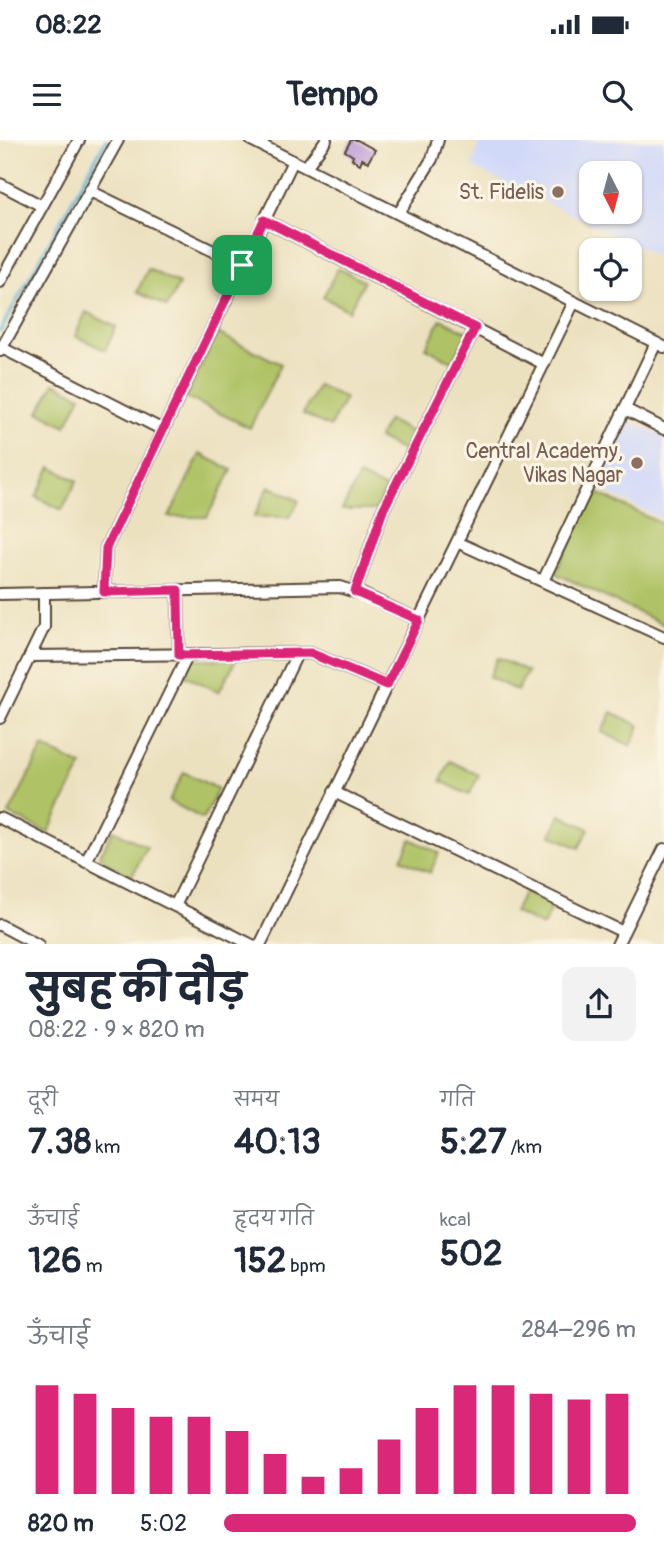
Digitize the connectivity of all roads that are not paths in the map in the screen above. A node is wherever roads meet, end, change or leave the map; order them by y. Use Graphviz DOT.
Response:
graph roads {
  1 [pos="79,140"];
  2 [pos="118,140"];
  3 [pos="251,140"];
  4 [pos="326,140"];
  5 [pos="438,140"];
  6 [pos="293,161"];
  7 [pos="306,167"];
  8 [pos="0,184"];
  9 [pos="90,191"];
  10 [pos="42,206"];
  11 [pos="399,213"];
  12 [pos="264,220"];
  13 [pos="242,265"];
  14 [pos="0,282"];
  15 [pos="574,302"];
  16 [pos="475,328"];
  17 [pos="660,345"];
  18 [pos="1,349"];
  19 [pos="544,364"];
  20 [pos="625,409"];
  21 [pos="664,429"];
  22 [pos="163,430"];
  23 [pos="457,542"];
  24 [pos="543,581"];
  25 [pos="178,590"];
  26 [pos="104,592"];
  27 [pos="355,592"];
  28 [pos="44,593"];
  29 [pos="0,594"];
  30 [pos="419,620"];
  31 [pos="664,637"];
  32 [pos="298,654"];
  33 [pos="183,655"];
  34 [pos="30,656"];
  35 [pos="387,685"];
  36 [pos="0,718"];
  37 [pos="334,792"];
  38 [pos="0,819"];
  39 [pos="663,853"];
  40 [pos="86,862"];
  41 [pos="175,906"];
  42 [pos="0,925"];
  43 [pos="623,932"];
  44 [pos="38,944"];
  45 [pos="252,944"];
  46 [pos="260,944"];
  47 [pos="617,944"];
  1 -- 10 [label="street"];
  2 -- 9 [label="street"];
  3 -- 6 [label="street"];
  4 -- 7 [label="street"];
  5 -- 11 [label="street"];
  6 -- 7 [label="street"];
  6 -- 12 [label="street"];
  7 -- 11 [label="street"];
  8 -- 10 [label="street"];
  9 -- 13 [label="street"];
  9 -- 18 [label="street"];
  10 -- 14 [label="street"];
  11 -- 15 [label="street"];
  12 -- 13 [label="street"];
  12 -- 16 [label="street"];
  13 -- 22 [label="street"];
  15 -- 17 [label="street"];
  15 -- 19 [label="street"];
  16 -- 19 [label="street"];
  16 -- 27 [label="street"];
  17 -- 20 [label="street"];
  18 -- 22 [label="street"];
  19 -- 23 [label="street"];
  20 -- 21 [label="street"];
  20 -- 24 [label="street"];
  22 -- 26 [label="street"];
  23 -- 24 [label="street"];
  23 -- 30 [label="street"];
  24 -- 31 [label="street"];
  25 -- 26 [label="street"];
  25 -- 27 [label="street"];
  25 -- 33 [label="street"];
  26 -- 28 [label="street"];
  27 -- 30 [label="street"];
  28 -- 29 [label="street"];
  28 -- 34 [label="street"];
  30 -- 35 [label="street"];
  32 -- 33 [label="street"];
  32 -- 35 [label="street"];
  32 -- 41 [label="street"];
  33 -- 34 [label="street"];
  33 -- 40 [label="street"];
  34 -- 36 [label="street"];
  35 -- 37 [label="street"];
  37 -- 43 [label="street"];
  37 -- 46 [label="street"];
  38 -- 40 [label="street"];
  39 -- 43 [label="street"];
  40 -- 41 [label="street"];
  41 -- 45 [label="street"];
  42 -- 44 [label="street"];
  43 -- 47 [label="street"];
}
